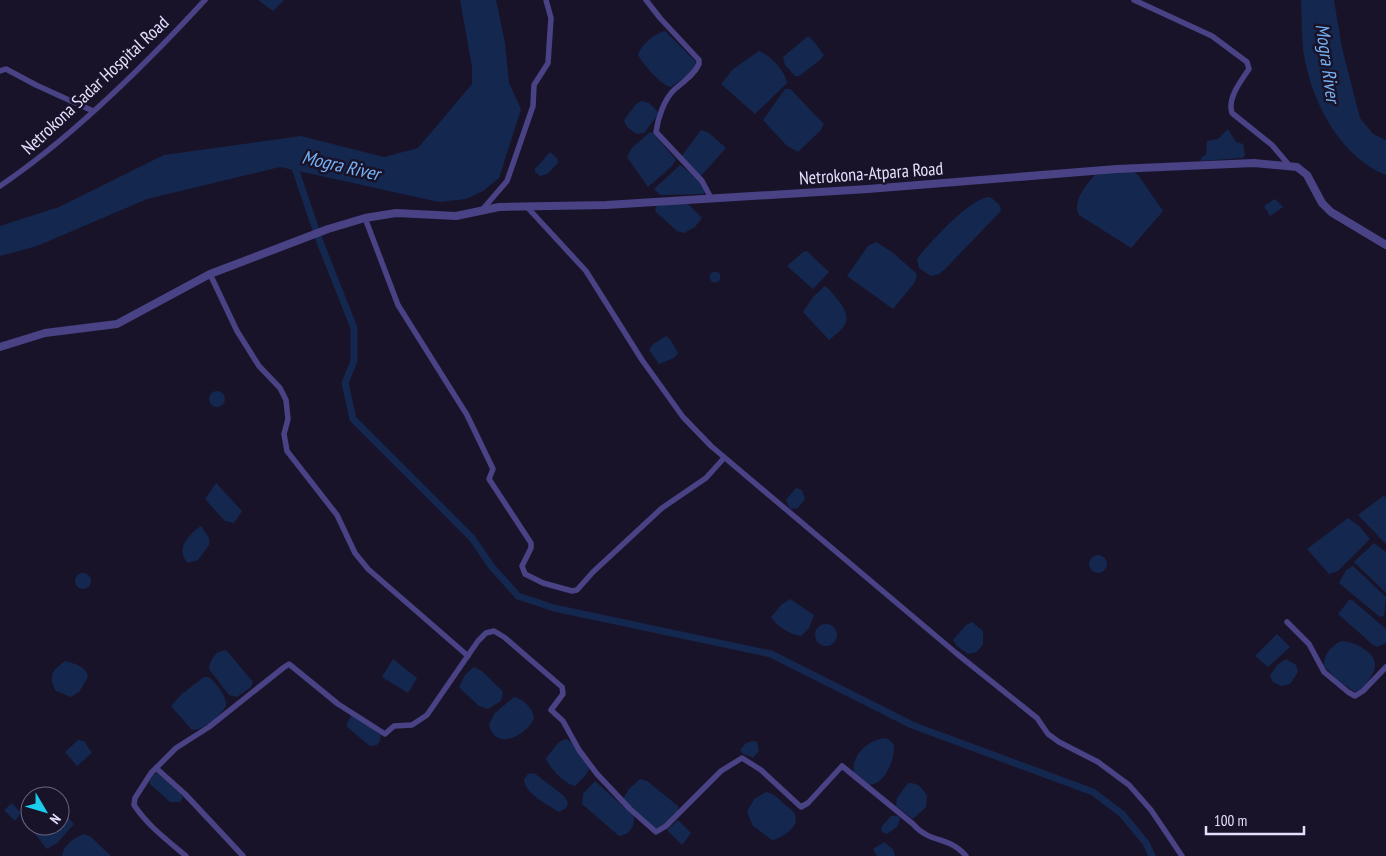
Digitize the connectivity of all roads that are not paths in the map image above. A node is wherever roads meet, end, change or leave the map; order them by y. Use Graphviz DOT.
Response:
graph roads {
  1 [pos="205,0"];
  2 [pos="546,0"];
  3 [pos="646,0"];
  4 [pos="1134,0"];
  5 [pos="0,71"];
  6 [pos="93,111"];
  7 [pos="1289,164"];
  8 [pos="0,186"];
  9 [pos="710,198"];
  10 [pos="527,207"];
  11 [pos="482,210"];
  12 [pos="365,218"];
  13 [pos="1386,245"];
  14 [pos="210,274"];
  15 [pos="0,346"];
  16 [pos="724,458"];
  17 [pos="1287,622"];
  18 [pos="468,656"];
  19 [pos="1386,667"];
  20 [pos="156,768"];
  21 [pos="186,856"];
  22 [pos="243,856"];
  23 [pos="966,856"];
  24 [pos="1182,856"];
  1 -- 6 [label="street, Netrokona Sadar Hospital Road"];
  2 -- 11 [label="street"];
  3 -- 9 [label="street"];
  4 -- 7 [label="street"];
  5 -- 6 [label="street"];
  6 -- 8 [label="street, Netrokona Sadar Hospital Road"];
  7 -- 9 [label="street, Netrokona-Atpara Road"];
  7 -- 13 [label="street"];
  9 -- 10 [label="street, Netrokona-Atpara Road"];
  10 -- 11 [label="street, Netrokona-Atpara Road"];
  10 -- 16 [label="street"];
  11 -- 12 [label="street, Netrokona-Atpara Road"];
  12 -- 14 [label="street, Netrokona-Atpara Road"];
  12 -- 16 [label="street"];
  14 -- 15 [label="street, Netrokona-Atpara Road"];
  14 -- 18 [label="street"];
  16 -- 24 [label="street"];
  17 -- 19 [label="street"];
  18 -- 20 [label="street"];
  18 -- 23 [label="street"];
  20 -- 21 [label="street"];
  20 -- 22 [label="street"];
}
